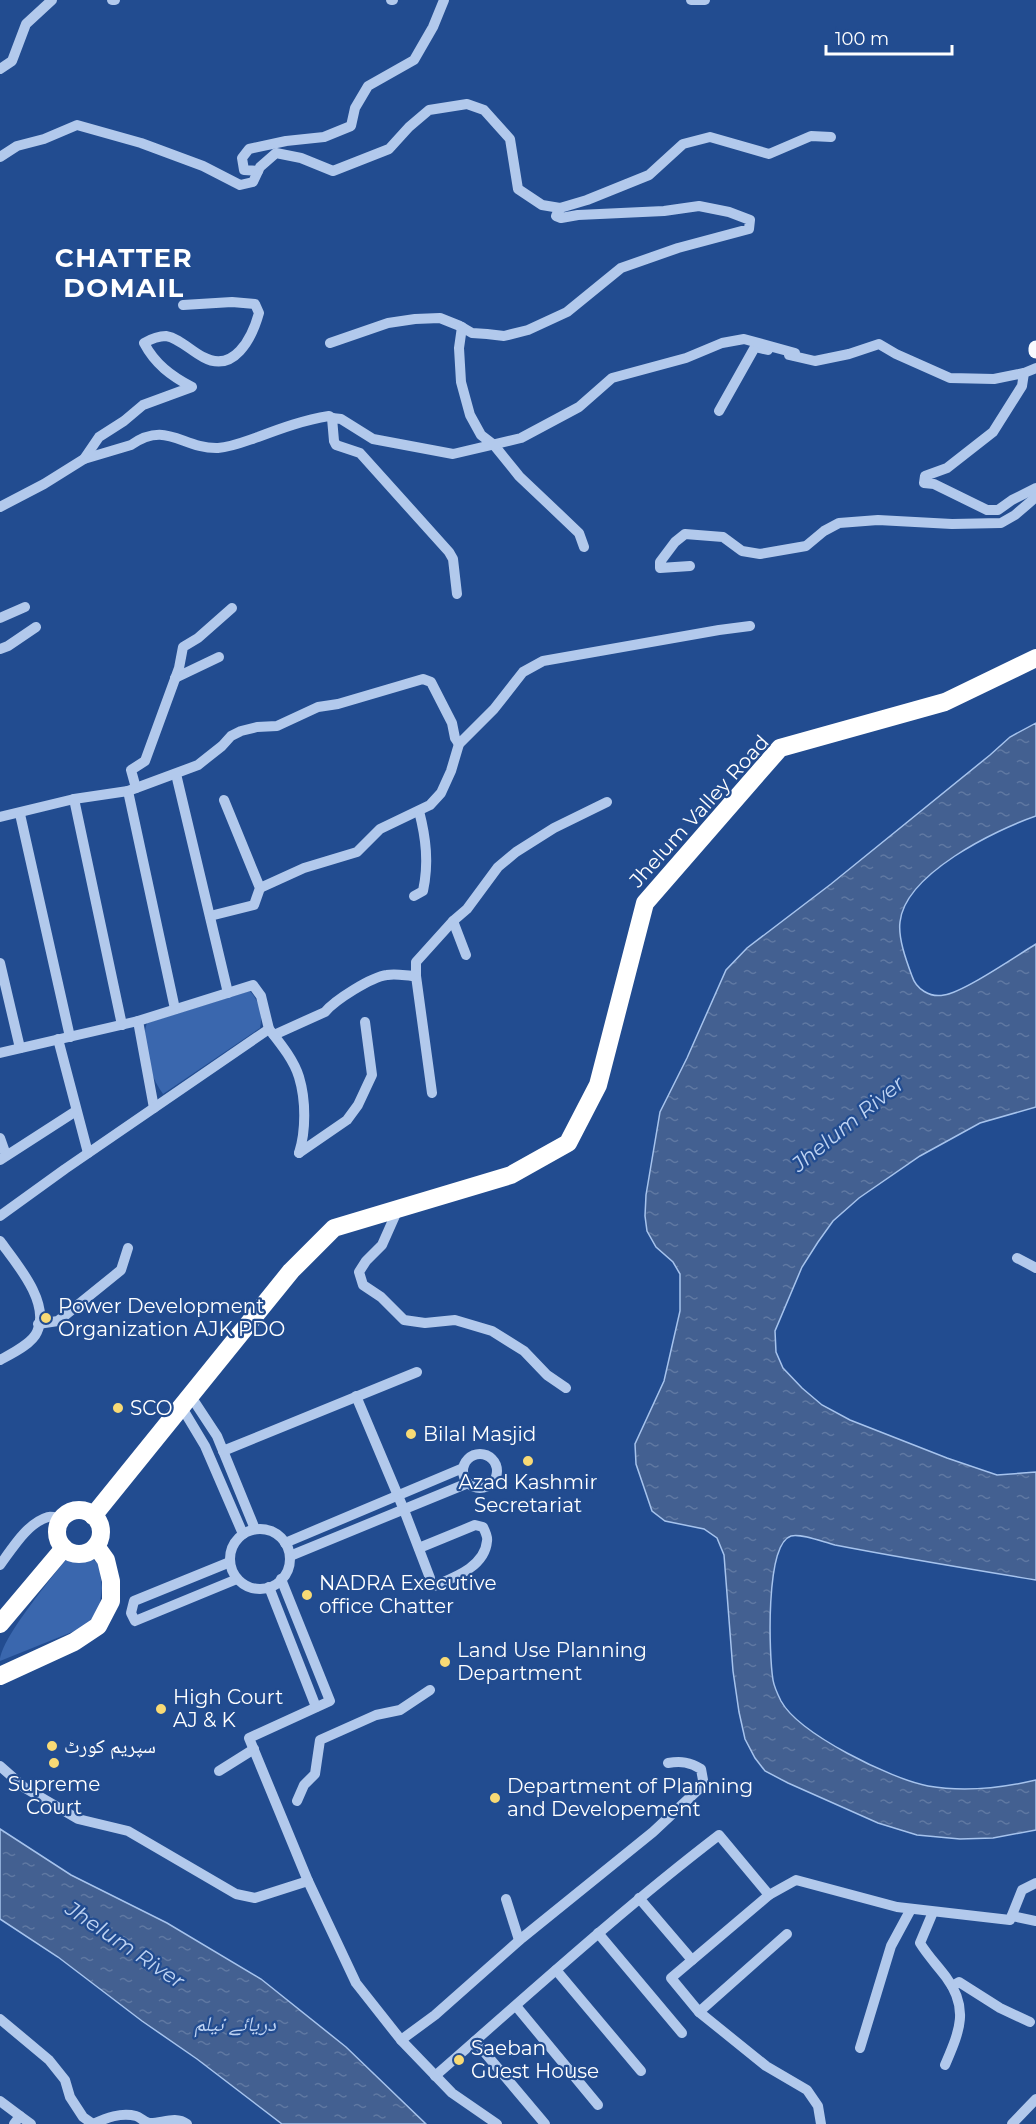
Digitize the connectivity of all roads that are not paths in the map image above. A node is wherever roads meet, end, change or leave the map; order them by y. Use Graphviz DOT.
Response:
graph roads {
  1 [pos="52,0"];
  2 [pos="444,0"];
  3 [pos="691,0"];
  4 [pos="705,0"];
  5 [pos="0,69"];
  6 [pos="831,137"];
  7 [pos="0,157"];
  8 [pos="258,171"];
  9 [pos="560,208"];
  10 [pos="183,306"];
  11 [pos="462,327"];
  12 [pos="330,343"];
  13 [pos="795,356"];
  14 [pos="1036,368"];
  15 [pos="1024,373"];
  16 [pos="718,411"];
  17 [pos="332,418"];
  18 [pos="494,445"];
  19 [pos="84,459"];
  20 [pos="1036,488"];
  21 [pos="1036,497"];
  22 [pos="0,507"];
  23 [pos="584,547"];
  24 [pos="690,566"];
  25 [pos="457,594"];
  26 [pos="25,607"];
  27 [pos="232,608"];
  28 [pos="0,618"];
  29 [pos="750,626"];
  30 [pos="36,627"];
  31 [pos="0,649"];
  32 [pos="219,657"];
  33 [pos="1036,658"];
  34 [pos="176,678"];
  35 [pos="459,744"];
  36 [pos="177,774"];
  37 [pos="132,789"];
  38 [pos="74,799"];
  39 [pos="224,800"];
  40 [pos="607,802"];
  41 [pos="419,811"];
  42 [pos="20,813"];
  43 [pos="0,817"];
  44 [pos="260,888"];
  45 [pos="414,896"];
  46 [pos="210,916"];
  47 [pos="453,921"];
  48 [pos="466,955"];
  49 [pos="0,963"];
  50 [pos="416,976"];
  51 [pos="228,993"];
  52 [pos="175,1009"];
  53 [pos="138,1021"];
  54 [pos="365,1022"];
  55 [pos="122,1024"];
  56 [pos="272,1032"];
  57 [pos="70,1037"];
  58 [pos="58,1039"];
  59 [pos="20,1048"];
  60 [pos="0,1053"];
  61 [pos="432,1093"];
  62 [pos="154,1108"];
  63 [pos="76,1111"];
  64 [pos="0,1138"];
  65 [pos="88,1153"];
  66 [pos="3,1158"];
  67 [pos="398,1209"];
  68 [pos="0,1216"];
  69 [pos="0,1241"];
  70 [pos="128,1248"];
  71 [pos="1017,1258"];
  72 [pos="1036,1268"];
  73 [pos="38,1324"];
  74 [pos="0,1360"];
  75 [pos="417,1372"];
  76 [pos="566,1388"];
  77 [pos="357,1396"];
  78 [pos="185,1401"];
  79 [pos="223,1451"];
  80 [pos="463,1468"];
  81 [pos="468,1483"];
  82 [pos="398,1495"];
  83 [pos="404,1509"];
  84 [pos="93,1516"];
  85 [pos="62,1519"];
  86 [pos="255,1528"];
  87 [pos="243,1534"];
  88 [pos="285,1543"];
  89 [pos="96,1546"];
  90 [pos="64,1548"];
  91 [pos="419,1548"];
  92 [pos="290,1556"];
  93 [pos="230,1562"];
  94 [pos="0,1565"];
  95 [pos="237,1579"];
  96 [pos="281,1579"];
  97 [pos="269,1587"];
  98 [pos="0,1624"];
  99 [pos="0,1676"];
  100 [pos="430,1690"];
  101 [pos="316,1707"];
  102 [pos="254,1749"];
  103 [pos="668,1763"];
  104 [pos="0,1766"];
  105 [pos="219,1771"];
  106 [pos="297,1802"];
  107 [pos="308,1881"];
  108 [pos="1036,1884"];
  109 [pos="769,1895"];
  110 [pos="639,1898"];
  111 [pos="506,1899"];
  112 [pos="911,1909"];
  113 [pos="933,1912"];
  114 [pos="1012,1916"];
  115 [pos="1036,1921"];
  116 [pos="598,1933"];
  117 [pos="787,1934"];
  118 [pos="519,1940"];
  119 [pos="692,1960"];
  120 [pos="556,1971"];
  121 [pos="952,1986"];
  122 [pos="516,2006"];
  123 [pos="699,2012"];
  124 [pos="0,2019"];
  125 [pos="1030,2022"];
  126 [pos="682,2033"];
  127 [pos="401,2040"];
  128 [pos="475,2041"];
  129 [pos="860,2048"];
  130 [pos="945,2066"];
  131 [pos="641,2071"];
  132 [pos="435,2076"];
  133 [pos="1036,2099"];
  134 [pos="0,2101"];
  135 [pos="598,2105"];
  136 [pos="17,2120"];
  137 [pos="32,2124"];
  138 [pos="93,2124"];
  139 [pos="187,2124"];
  140 [pos="497,2124"];
  141 [pos="545,2124"];
  142 [pos="822,2124"];
  143 [pos="1012,2124"];
  1 -- 5 [label="street"];
  2 -- 8 [label="street"];
  3 -- 4 [label="street"];
  6 -- 9 [label="street"];
  7 -- 8 [label="street"];
  8 -- 9 [label="street"];
  9 -- 11 [label="street"];
  10 -- 19 [label="street"];
  11 -- 12 [label="street"];
  11 -- 18 [label="street"];
  13 -- 15 [label="street"];
  13 -- 16 [label="street"];
  13 -- 18 [label="street"];
  14 -- 15 [label="street"];
  15 -- 20 [label="street"];
  17 -- 18 [label="street"];
  17 -- 19 [label="street"];
  17 -- 25 [label="street"];
  18 -- 23 [label="street"];
  19 -- 22 [label="street"];
  21 -- 24 [label="street"];
  26 -- 28 [label="street"];
  27 -- 34 [label="street"];
  29 -- 35 [label="street"];
  30 -- 31 [label="street"];
  32 -- 34 [label="street"];
  33 -- 67 [label="highway, Jhelum Valley Road"];
  34 -- 37 [label="street"];
  35 -- 36 [label="street"];
  35 -- 41 [label="street"];
  36 -- 37 [label="street"];
  36 -- 46 [label="street"];
  37 -- 38 [label="street"];
  37 -- 52 [label="street"];
  38 -- 42 [label="street"];
  38 -- 55 [label="street"];
  39 -- 44 [label="street"];
  40 -- 47 [label="street"];
  41 -- 44 [label="street"];
  41 -- 45 [label="street"];
  42 -- 43 [label="street"];
  42 -- 57 [label="street"];
  44 -- 46 [label="street"];
  46 -- 51 [label="street"];
  47 -- 48 [label="street"];
  47 -- 50 [label="street"];
  49 -- 59 [label="street"];
  50 -- 56 [label="street"];
  50 -- 61 [label="street"];
  51 -- 52 [label="street"];
  51 -- 56 [label="street"];
  52 -- 53 [label="street"];
  53 -- 55 [label="street"];
  53 -- 62 [label="street"];
  54 -- 56 [label="street"];
  55 -- 57 [label="street"];
  56 -- 62 [label="street"];
  57 -- 58 [label="street"];
  58 -- 59 [label="street"];
  58 -- 63 [label="street"];
  59 -- 60 [label="street"];
  62 -- 65 [label="street"];
  63 -- 65 [label="street"];
  63 -- 66 [label="street"];
  64 -- 66 [label="street"];
  65 -- 68 [label="street"];
  67 -- 76 [label="street"];
  67 -- 78 [label="highway, Jhelum Valley Road"];
  69 -- 73 [label="street"];
  70 -- 73 [label="street"];
  71 -- 72 [label="street"];
  73 -- 74 [label="street"];
  75 -- 77 [label="street"];
  77 -- 79 [label="street"];
  77 -- 82 [label="street"];
  78 -- 79 [label="street"];
  78 -- 84 [label="highway, Jhelum Valley Road"];
  78 -- 87 [label="street"];
  79 -- 86 [label="street"];
  80 -- 81 [label="street"];
  80 -- 81 [label="street"];
  80 -- 82 [label="street"];
  81 -- 83 [label="street"];
  82 -- 83 [label="street"];
  82 -- 88 [label="street"];
  83 -- 91 [label="street"];
  83 -- 92 [label="street"];
  84 -- 85 [label="highway"];
  84 -- 89 [label="highway"];
  85 -- 90 [label="highway"];
  85 -- 94 [label="street"];
  86 -- 87 [label="street"];
  86 -- 88 [label="street"];
  87 -- 93 [label="street"];
  88 -- 92 [label="street"];
  89 -- 90 [label="highway"];
  89 -- 99 [label="highway"];
  90 -- 98 [label="highway"];
  91 -- 91 [label="street"];
  92 -- 96 [label="street"];
  93 -- 95 [label="street"];
  93 -- 95 [label="street"];
  95 -- 97 [label="street"];
  96 -- 97 [label="street"];
  96 -- 101 [label="street"];
  97 -- 101 [label="street"];
  100 -- 106 [label="street"];
  101 -- 102 [label="street"];
  102 -- 105 [label="street"];
  102 -- 107 [label="street"];
  103 -- 118 [label="street"];
  104 -- 107 [label="street"];
  107 -- 127 [label="street"];
  108 -- 114 [label="street"];
  109 -- 110 [label="street"];
  109 -- 112 [label="street"];
  109 -- 119 [label="street"];
  110 -- 116 [label="street"];
  110 -- 119 [label="street"];
  111 -- 118 [label="street"];
  112 -- 113 [label="street"];
  112 -- 129 [label="street"];
  113 -- 114 [label="street"];
  113 -- 121 [label="street"];
  114 -- 115 [label="street"];
  116 -- 120 [label="street"];
  116 -- 126 [label="street"];
  117 -- 123 [label="street"];
  118 -- 127 [label="street"];
  119 -- 123 [label="street"];
  120 -- 122 [label="street"];
  120 -- 131 [label="street"];
  121 -- 125 [label="street"];
  121 -- 130 [label="street"];
  122 -- 128 [label="street"];
  122 -- 135 [label="street"];
  123 -- 142 [label="street"];
  124 -- 138 [label="street"];
  127 -- 132 [label="street"];
  128 -- 132 [label="street"];
  128 -- 141 [label="street"];
  132 -- 140 [label="street"];
  133 -- 143 [label="street"];
  134 -- 136 [label="street"];
  136 -- 137 [label="street"];
  138 -- 139 [label="street"];
}
